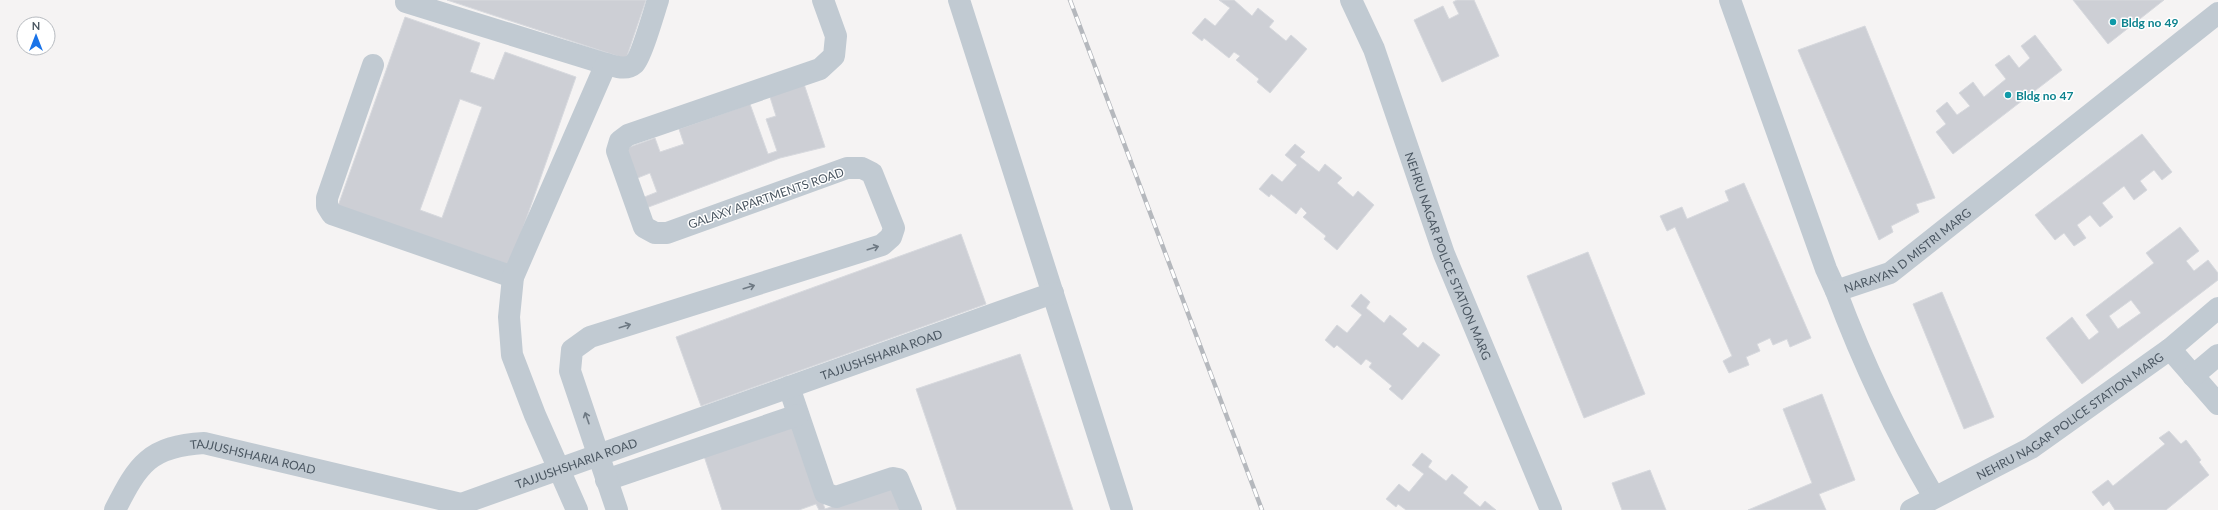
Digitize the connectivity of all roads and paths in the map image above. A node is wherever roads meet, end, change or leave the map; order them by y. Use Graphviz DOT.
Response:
graph roads {
  1 [pos="658,0"];
  2 [pos="823,0"];
  3 [pos="959,0"];
  4 [pos="1351,0"];
  5 [pos="1730,0"];
  6 [pos="406,2"];
  7 [pos="2218,13"];
  8 [pos="606,64"];
  9 [pos="373,66"];
  10 [pos="513,277"];
  11 [pos="1836,291"];
  12 [pos="1053,293"];
  13 [pos="2218,308"];
  14 [pos="2170,349"];
  15 [pos="2218,355"];
  16 [pos="2193,376"];
  17 [pos="789,387"];
  18 [pos="2218,404"];
  19 [pos="798,415"];
  20 [pos="598,455"];
  21 [pos="560,468"];
  22 [pos="606,480"];
  23 [pos="1934,497"];
  24 [pos="115,510"];
  25 [pos="577,510"];
  26 [pos="617,510"];
  27 [pos="911,510"];
  28 [pos="1122,510"];
  29 [pos="1551,510"];
  30 [pos="1911,510"];
  1 -- 8 [label="street"];
  20 -- 2 [label="street, GALAXY APARTMENTS ROAD, one-way"];
  3 -- 12 [label="street"];
  4 -- 29 [label="street, NEHRU NAGAR POLICE STATION MARG"];
  5 -- 11 [label="street, NARAYAN D MISTRI MARG"];
  6 -- 8 [label="street"];
  7 -- 11 [label="street, NARAYAN D MISTRI MARG"];
  8 -- 10 [label="street"];
  9 -- 10 [label="street"];
  10 -- 21 [label="street"];
  11 -- 23 [label="street"];
  12 -- 17 [label="street, TAJJUSHSHARIA ROAD"];
  12 -- 28 [label="street"];
  13 -- 14 [label="street, NEHRU NAGAR POLICE STATION MARG"];
  14 -- 16 [label="street"];
  14 -- 23 [label="street, NEHRU NAGAR POLICE STATION MARG"];
  15 -- 16 [label="street"];
  16 -- 18 [label="street"];
  17 -- 19 [label="street"];
  17 -- 20 [label="street, TAJJUSHSHARIA ROAD"];
  19 -- 22 [label="street"];
  19 -- 27 [label="street"];
  20 -- 21 [label="street, TAJJUSHSHARIA ROAD"];
  20 -- 22 [label="street"];
  21 -- 24 [label="street, TAJJUSHSHARIA ROAD"];
  21 -- 25 [label="street"];
  22 -- 26 [label="street"];
  23 -- 30 [label="street, NEHRU NAGAR POLICE STATION MARG"];
}
